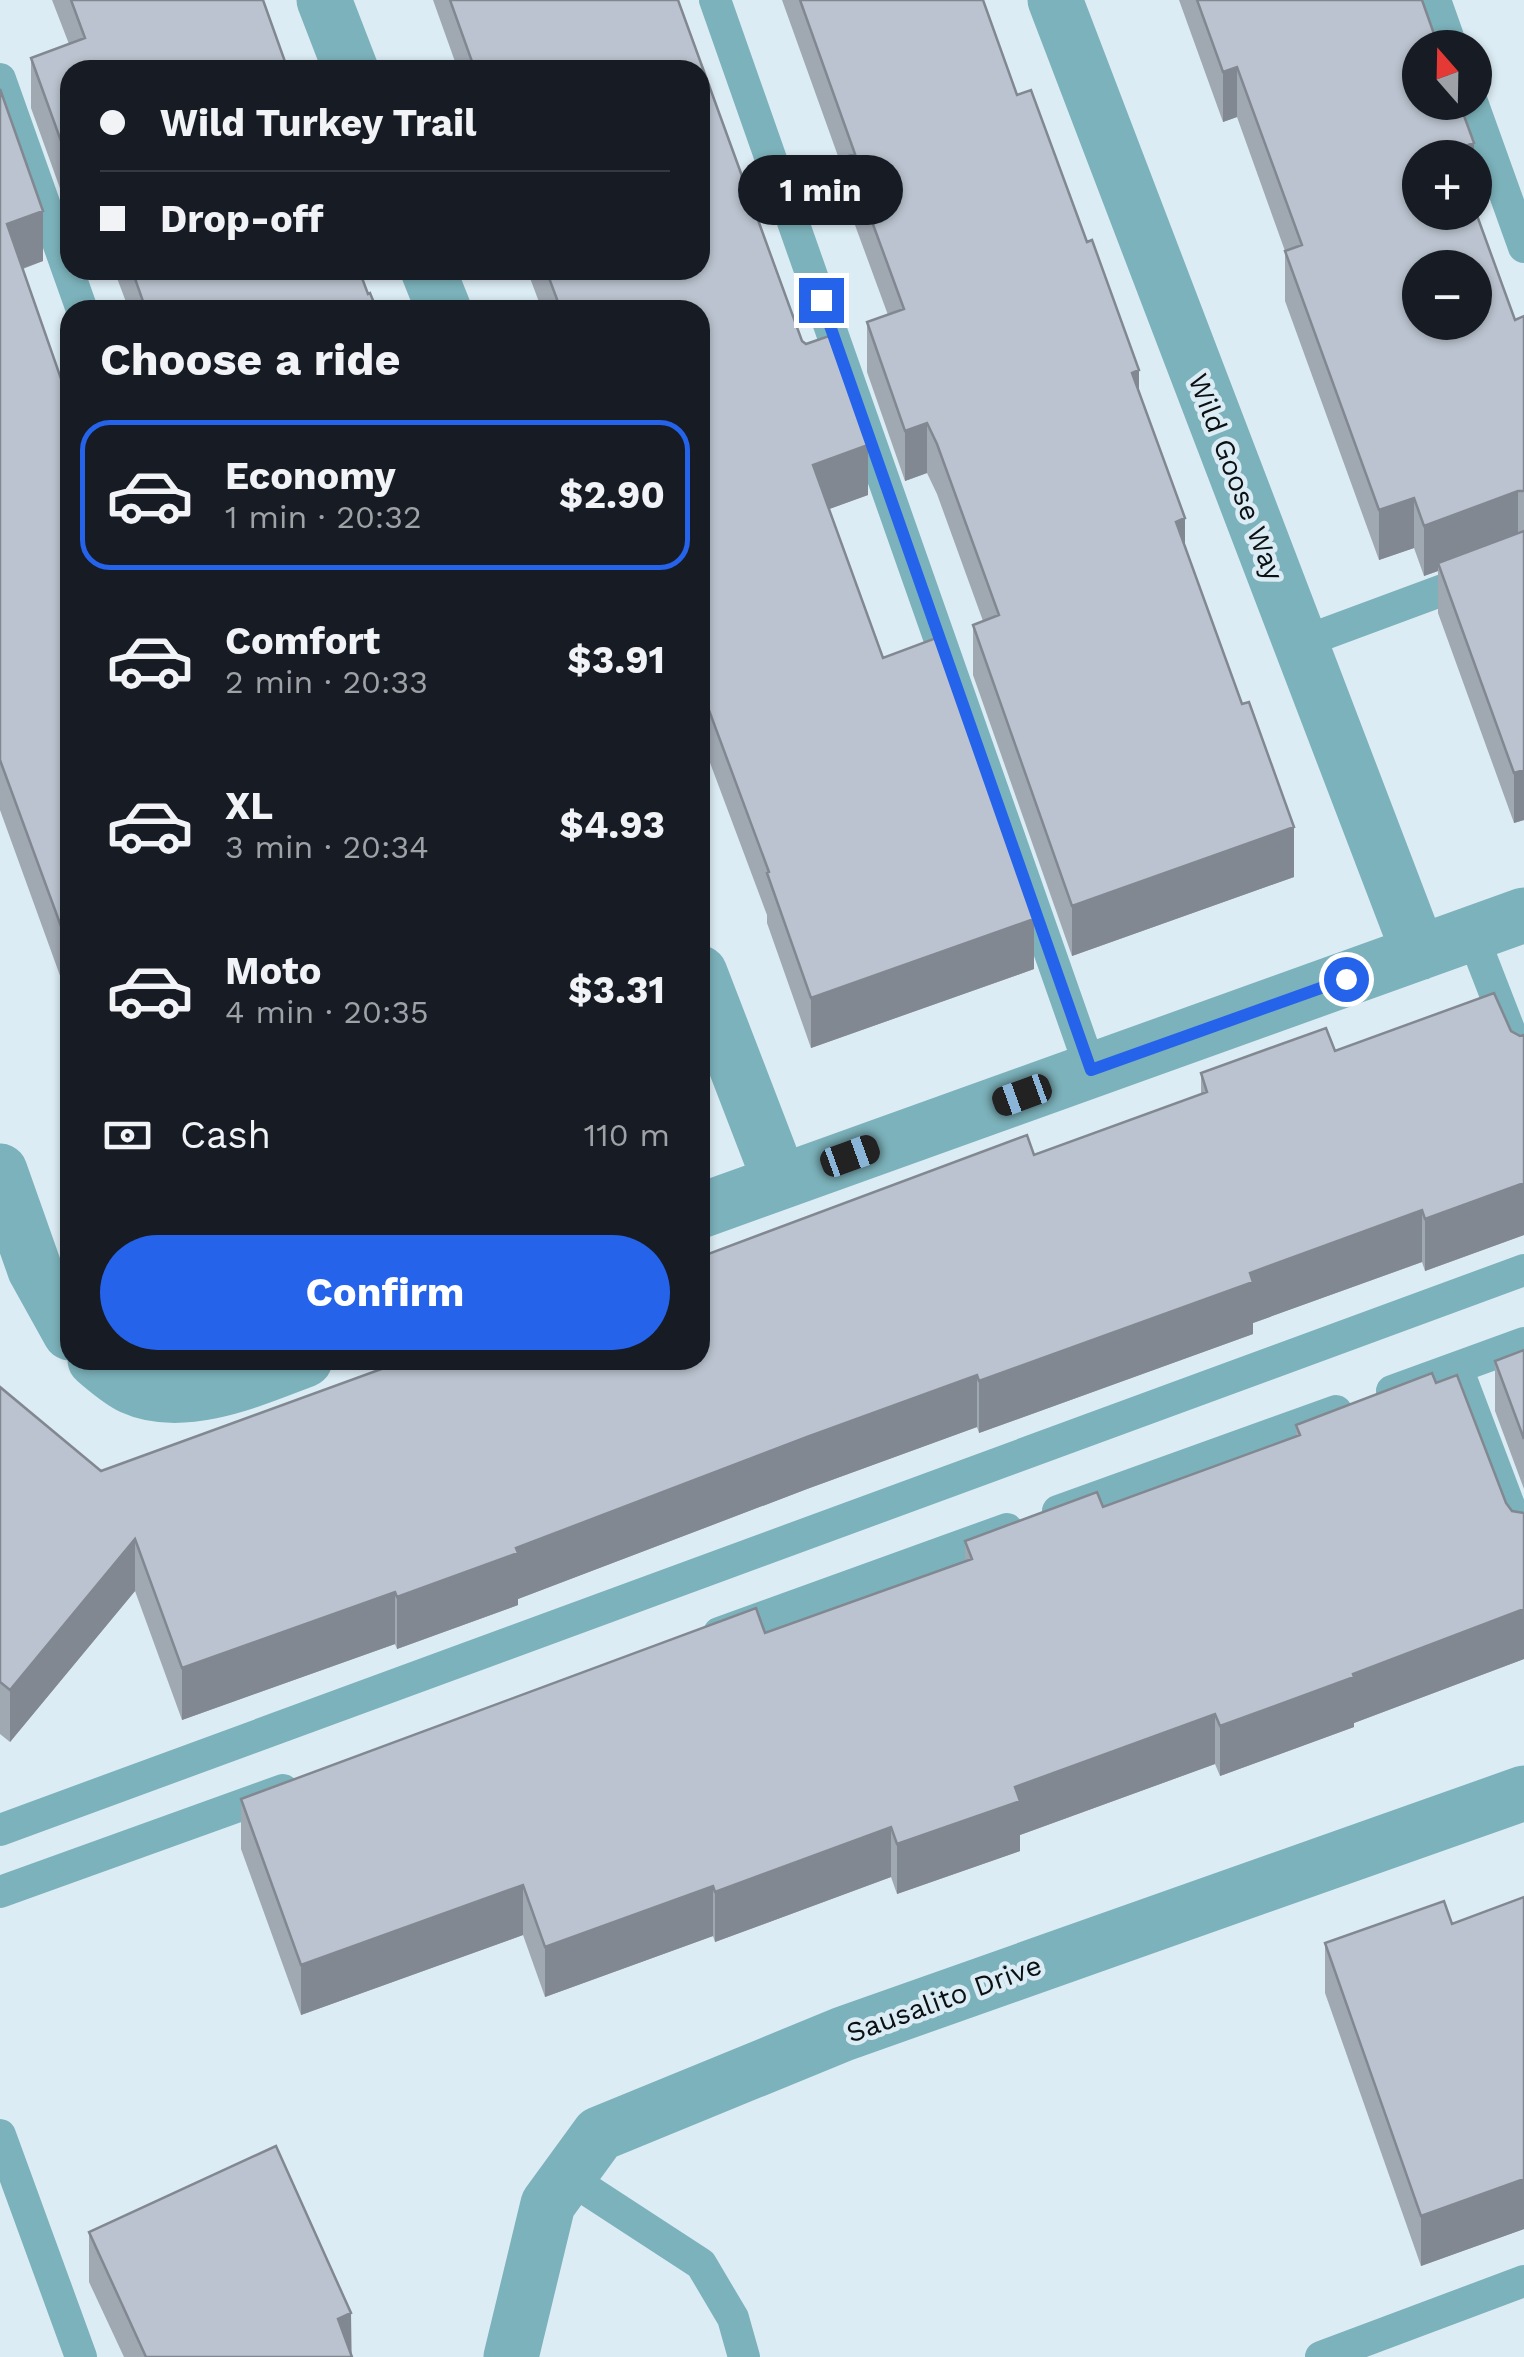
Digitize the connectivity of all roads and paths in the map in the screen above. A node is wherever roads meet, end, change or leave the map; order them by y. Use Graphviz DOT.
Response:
graph roads {
  1 [pos="324,0"];
  2 [pos="714,0"];
  3 [pos="1055,0"];
  4 [pos="1435,0"];
  5 [pos="1446,30"];
  6 [pos="347,60"];
  7 [pos="0,79"];
  8 [pos="1478,120"];
  9 [pos="1524,247"];
  10 [pos="60,248"];
  11 [pos="1524,560"];
  12 [pos="1300,643"];
  13 [pos="1524,916"];
  14 [pos="1472,934"];
  15 [pos="1418,953"];
  16 [pos="710,999"];
  17 [pos="1524,1068"];
  18 [pos="1091,1070"];
  19 [pos="0,1170"];
  20 [pos="780,1181"];
  21 [pos="710,1207"];
  22 [pos="1524,1270"];
  23 [pos="60,1315"];
  24 [pos="1524,1343"];
  25 [pos="1456,1368"];
  26 [pos="108,1370"];
  27 [pos="279,1370"];
  28 [pos="1524,1544"];
  29 [pos="691,1643"];
  30 [pos="318,1778"];
  31 [pos="1524,1792"];
  32 [pos="0,1830"];
  33 [pos="0,1892"];
  34 [pos="0,2135"];
  35 [pos="566,2176"];
  36 [pos="1524,2281"];
  37 [pos="81,2357"];
  38 [pos="511,2357"];
  39 [pos="744,2357"];
  40 [pos="1321,2357"];
  1 -- 6 [label="street"];
  2 -- 18 [label="lane"];
  3 -- 12 [label="street, Wild Goose Way"];
  4 -- 5 [label="lane"];
  7 -- 10 [label="lane"];
  8 -- 9 [label="lane"];
  11 -- 12 [label="lane"];
  12 -- 15 [label="street, Wild Goose Way"];
  13 -- 14 [label="street"];
  14 -- 15 [label="street"];
  14 -- 17 [label="lane"];
  15 -- 18 [label="street"];
  16 -- 20 [label="street"];
  18 -- 20 [label="street"];
  19 -- 23 [label="street"];
  20 -- 21 [label="street"];
  22 -- 32 [label="lane"];
  24 -- 25 [label="lane"];
  25 -- 28 [label="lane"];
  25 -- 29 [label="lane"];
  26 -- 27 [label="street"];
  30 -- 33 [label="lane"];
  31 -- 35 [label="street, Sausalito Drive"];
  34 -- 37 [label="lane"];
  35 -- 38 [label="street, Sausalito Drive"];
  35 -- 39 [label="lane"];
  36 -- 40 [label="lane"];
}
